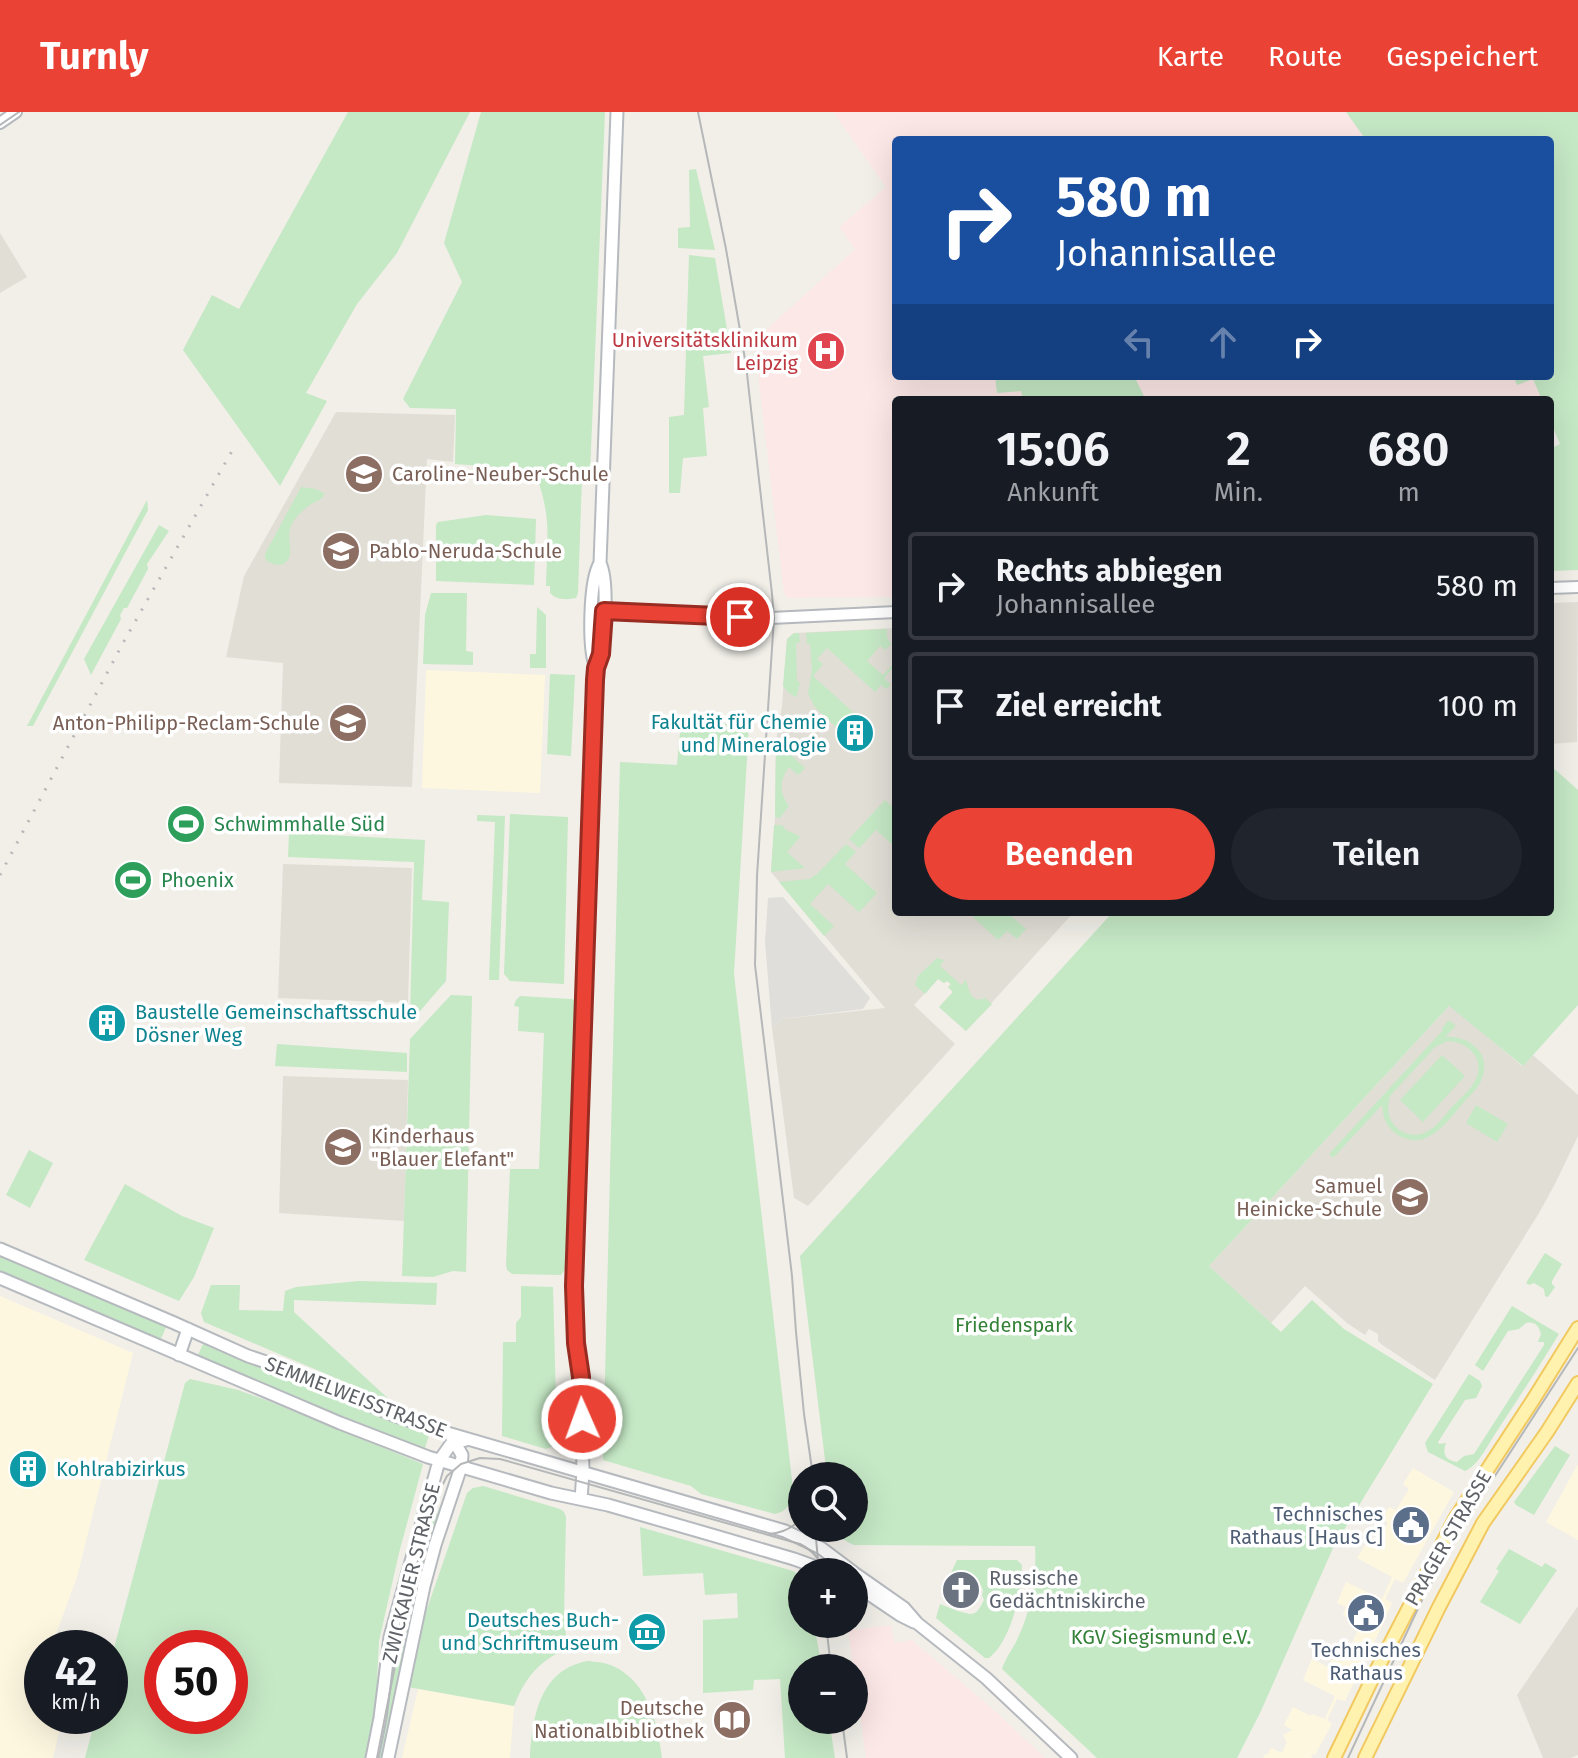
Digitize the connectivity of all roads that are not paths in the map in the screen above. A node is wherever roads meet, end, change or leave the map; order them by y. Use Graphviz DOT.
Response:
graph roads {
  1 [pos="16,112"];
  2 [pos="616,115"];
  3 [pos="0,123"];
  4 [pos="600,563"];
  5 [pos="1578,587"];
  6 [pos="1554,588"];
  7 [pos="604,611"];
  8 [pos="892,612"];
  9 [pos="596,668"];
  10 [pos="0,1249"];
  11 [pos="0,1278"];
  12 [pos="1578,1328"];
  13 [pos="188,1329"];
  14 [pos="179,1355"];
  15 [pos="1578,1383"];
  16 [pos="452,1437"];
  17 [pos="439,1461"];
  18 [pos="461,1467"];
  19 [pos="583,1472"];
  20 [pos="581,1499"];
  21 [pos="789,1558"];
  22 [pos="835,1558"];
  23 [pos="868,1582"];
  24 [pos="868,1593"];
  25 [pos="917,1623"];
  26 [pos="372,1758"];
  27 [pos="388,1758"];
  28 [pos="1071,1758"];
  29 [pos="1334,1758"];
  30 [pos="1365,1758"];
  1 -- 3 [label="street"];
  2 -- 4 [label="main road"];
  4 -- 7 [label="main road"];
  4 -- 9 [label="main road"];
  5 -- 6 [label="street"];
  7 -- 8 [label="street"];
  7 -- 9 [label="main road"];
  9 -- 19 [label="main road"];
  10 -- 13 [label="main road, SEMMELWEISSTRASSE"];
  11 -- 14 [label="main road, SEMMELWEISSTRASSE"];
  12 -- 29 [label="main road, PRAGER STRASSE"];
  13 -- 14 [label="main road"];
  13 -- 16 [label="main road, SEMMELWEISSTRASSE"];
  14 -- 17 [label="main road, SEMMELWEISSTRASSE"];
  15 -- 30 [label="main road, PRAGER STRASSE"];
  16 -- 17 [label="main road, ZWICKAUER STRASSE"];
  16 -- 18 [label="main road, ZWICKAUER STRASSE"];
  16 -- 19 [label="main road, SEMMELWEISSTRASSE"];
  17 -- 18 [label="main road, SEMMELWEISSTRASSE"];
  17 -- 26 [label="main road, ZWICKAUER STRASSE"];
  18 -- 20 [label="main road, SEMMELWEISSTRASSE"];
  18 -- 27 [label="main road, ZWICKAUER STRASSE"];
  19 -- 20 [label="main road"];
  19 -- 22 [label="main road, SEMMELWEISSTRASSE"];
  20 -- 21 [label="main road, SEMMELWEISSTRASSE"];
  23 -- 25 [label="main road, SEMMELWEISSTRASSE"];
  24 -- 25 [label="main road, SEMMELWEISSTRASSE"];
  25 -- 28 [label="main road, SEMMELWEISSTRASSE"];
}
